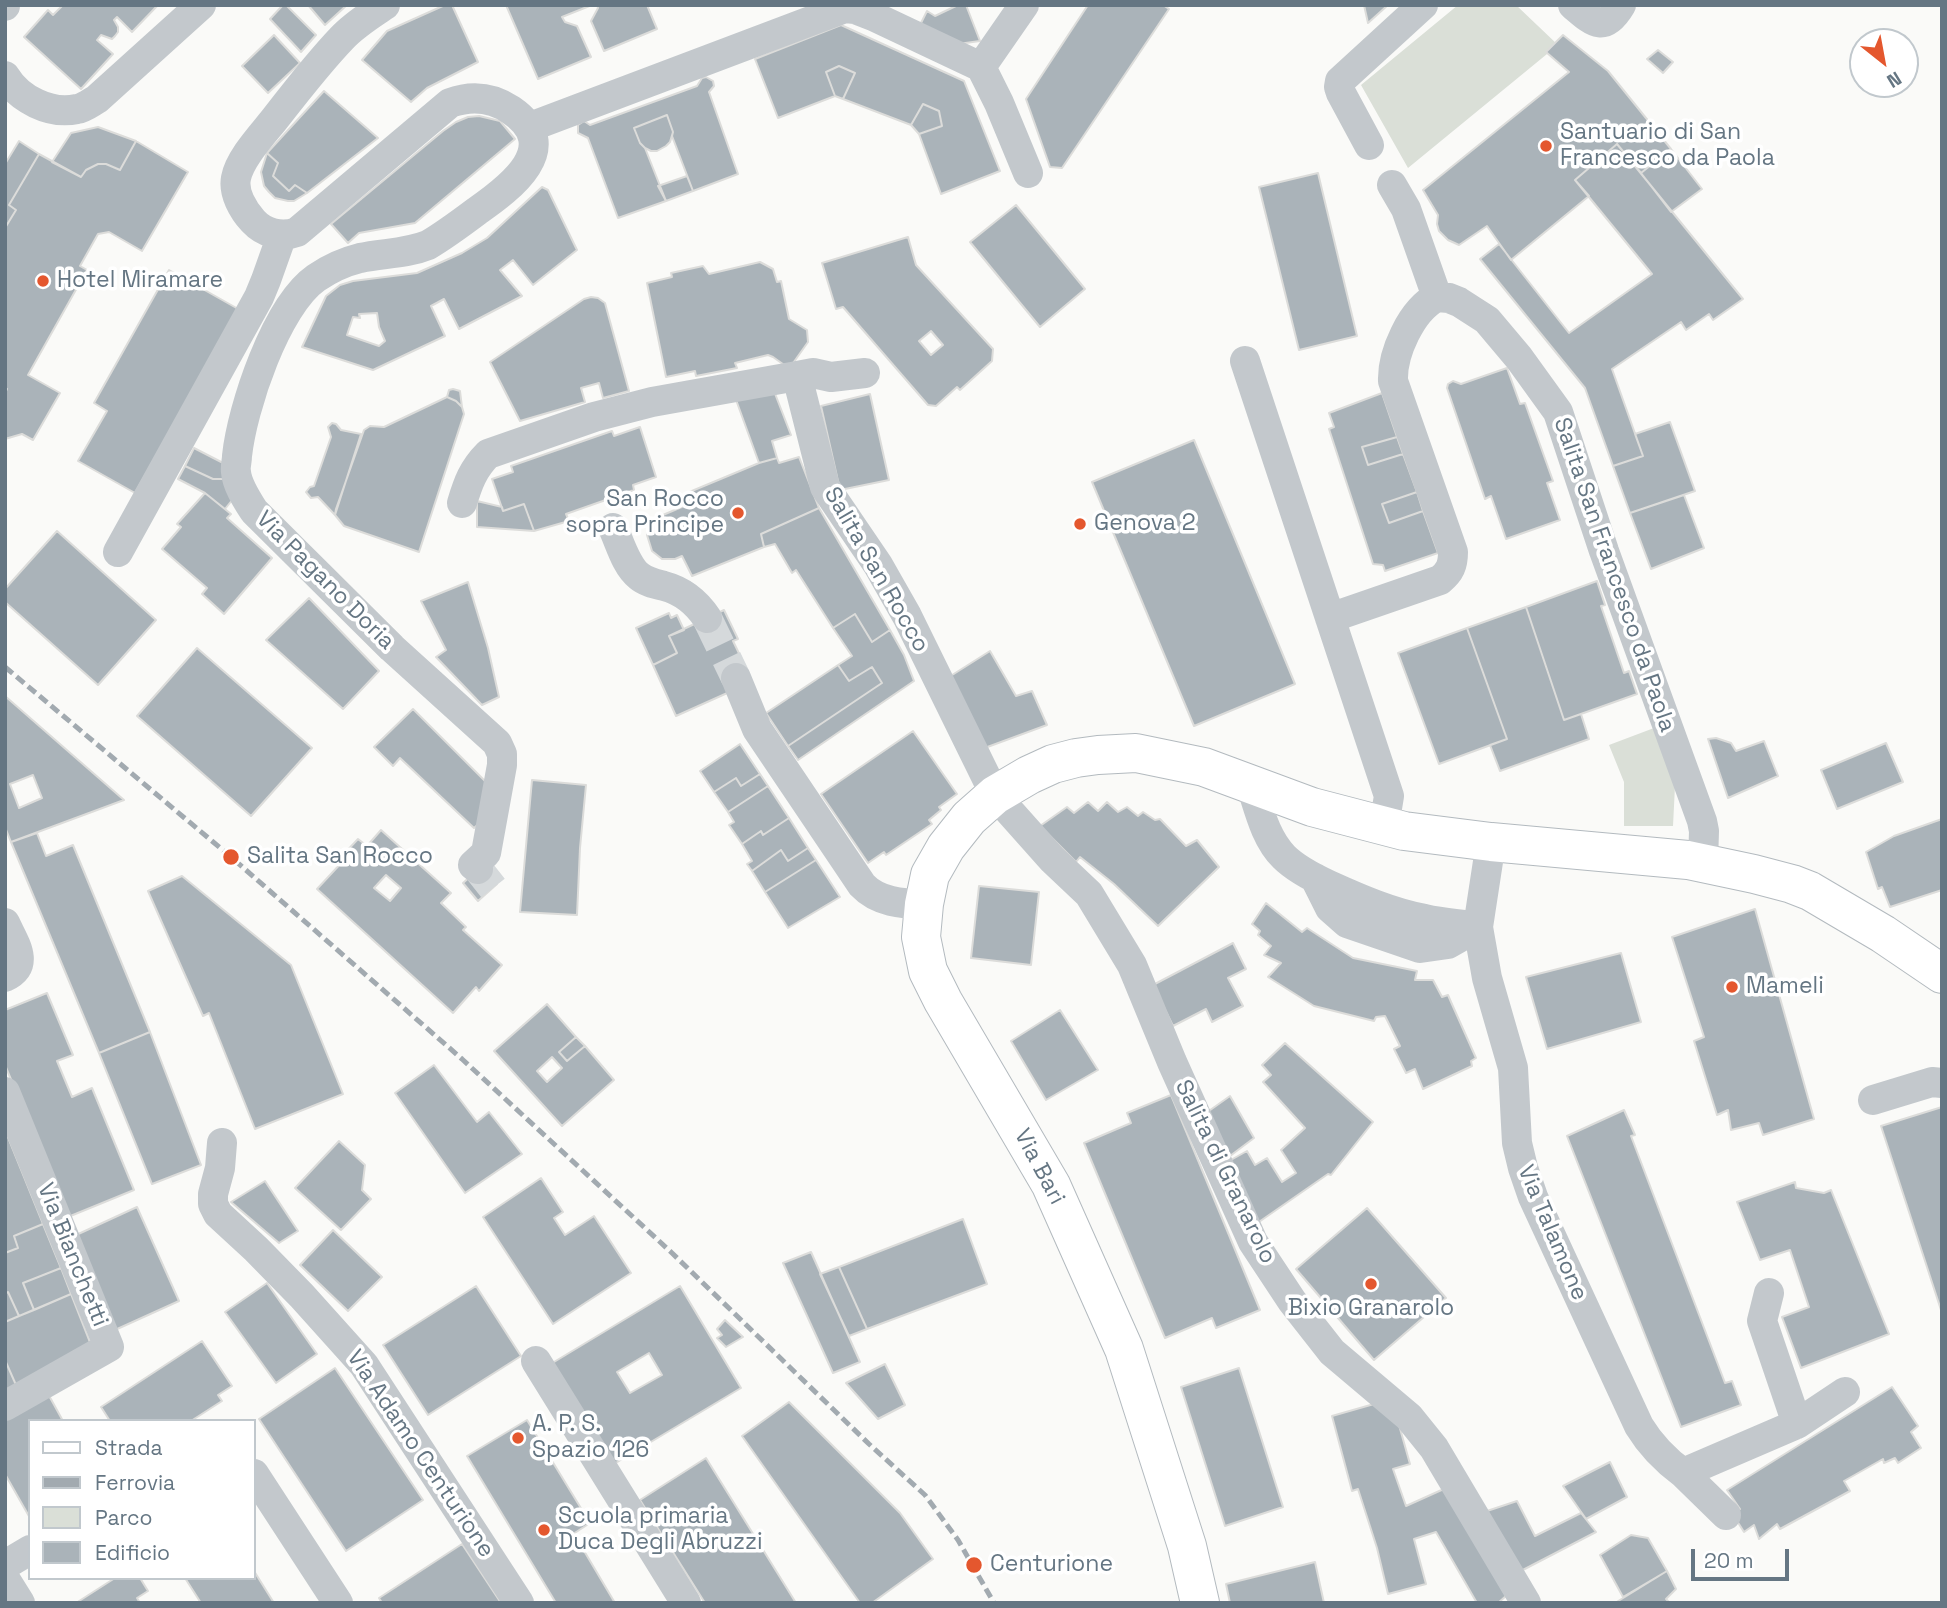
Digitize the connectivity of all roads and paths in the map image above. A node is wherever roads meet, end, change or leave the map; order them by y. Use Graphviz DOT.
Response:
graph roads {
  1 [pos="201,5"];
  2 [pos="385,5"];
  3 [pos="1024,5"];
  4 [pos="1423,5"];
  5 [pos="1573,5"];
  6 [pos="1621,5"];
  7 [pos="981,67"];
  8 [pos="5,76"];
  9 [pos="530,127"];
  10 [pos="1369,145"];
  11 [pos="1028,173"];
  12 [pos="1392,185"];
  13 [pos="282,234"];
  14 [pos="1437,297"];
  15 [pos="1245,361"];
  16 [pos="865,373"];
  17 [pos="797,376"];
  18 [pos="462,503"];
  19 [pos="613,528"];
  20 [pos="118,552"];
  21 [pos="708,618"];
  22 [pos="1330,618"];
  23 [pos="736,678"];
  24 [pos="1251,785"];
  25 [pos="995,795"];
  26 [pos="1384,826"];
  27 [pos="1492,842"];
  28 [pos="1703,863"];
  29 [pos="478,869"];
  30 [pos="924,904"];
  31 [pos="5,923"];
  32 [pos="1478,927"];
  33 [pos="1942,974"];
  34 [pos="5,977"];
  35 [pos="1942,1083"];
  36 [pos="5,1092"];
  37 [pos="1873,1100"];
  38 [pos="222,1143"];
  39 [pos="1769,1293"];
  40 [pos="536,1361"];
  41 [pos="1845,1392"];
  42 [pos="5,1406"];
  43 [pos="1797,1424"];
  44 [pos="1683,1473"];
  45 [pos="256,1477"];
  46 [pos="1726,1516"];
  47 [pos="28,1551"];
  48 [pos="5,1565"];
  49 [pos="5,1578"];
  50 [pos="20,1603"];
  51 [pos="338,1603"];
  52 [pos="519,1603"];
  53 [pos="686,1603"];
  54 [pos="1200,1603"];
  55 [pos="1526,1603"];
  1 -- 8 [label="street"];
  2 -- 13 [label="street"];
  3 -- 7 [label="street"];
  4 -- 10 [label="street"];
  5 -- 6 [label="street"];
  7 -- 9 [label="street"];
  7 -- 11 [label="street"];
  9 -- 13 [label="street"];
  9 -- 29 [label="street, Via Pagano Doria"];
  12 -- 14 [label="street"];
  13 -- 20 [label="street"];
  14 -- 22 [label="street"];
  14 -- 28 [label="street, Salita San Francesco da Paola"];
  15 -- 22 [label="street"];
  16 -- 17 [label="street"];
  17 -- 18 [label="street"];
  17 -- 25 [label="street, Salita San Rocco"];
  19 -- 21 [label="street"];
  22 -- 26 [label="street"];
  23 -- 30 [label="street"];
  24 -- 25 [label="street, Via Bari"];
  24 -- 26 [label="street, Via Bari"];
  24 -- 32 [label="street"];
  25 -- 30 [label="street, Via Bari"];
  25 -- 55 [label="street, Salita di Granarolo"];
  26 -- 27 [label="street, Via Bari"];
  27 -- 28 [label="street, Via Bari"];
  27 -- 32 [label="street, Via Talamone"];
  28 -- 33 [label="street, Via Bari"];
  30 -- 54 [label="street, Via Bari"];
  31 -- 34 [label="street"];
  32 -- 44 [label="street, Via Talamone"];
  35 -- 37 [label="street"];
  36 -- 42 [label="street, Via Bianchetti"];
  38 -- 52 [label="street, Via Adamo Centurione"];
  39 -- 43 [label="street"];
  40 -- 53 [label="street"];
  41 -- 43 [label="street"];
  43 -- 44 [label="street"];
  44 -- 46 [label="street, Via Talamone"];
  45 -- 51 [label="street"];
  47 -- 48 [label="street"];
  49 -- 50 [label="street"];
}
